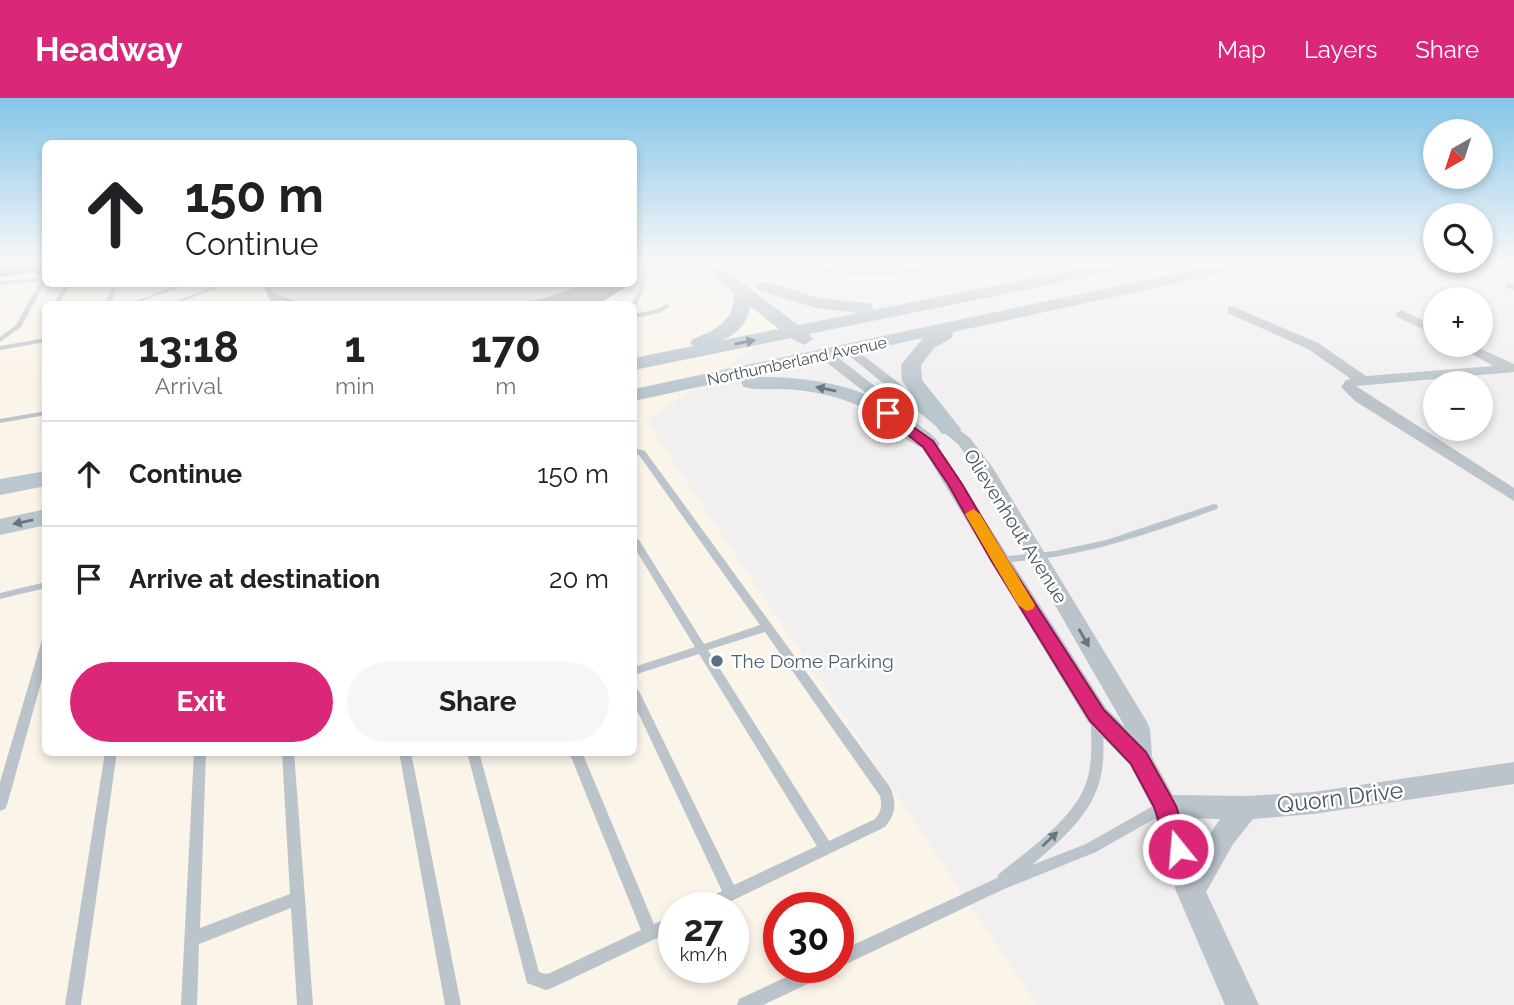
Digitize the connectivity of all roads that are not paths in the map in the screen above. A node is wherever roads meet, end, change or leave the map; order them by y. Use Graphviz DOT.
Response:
graph roads {
  1 [pos="30,305"];
  2 [pos="743,305"];
  3 [pos="761,305"];
  4 [pos="790,305"];
  5 [pos="835,305"];
  6 [pos="902,305"];
  7 [pos="917,305"];
  8 [pos="1055,305"];
  9 [pos="667,306"];
  10 [pos="1232,310"];
  11 [pos="1401,314"];
  12 [pos="637,315"];
  13 [pos="1423,325"];
  14 [pos="956,327"];
  15 [pos="820,328"];
  16 [pos="795,333"];
  17 [pos="0,340"];
  18 [pos="42,341"];
  19 [pos="0,348"];
  20 [pos="851,350"];
  21 [pos="826,355"];
  22 [pos="1488,357"];
  23 [pos="658,359"];
  24 [pos="637,362"];
  25 [pos="1512,368"];
  26 [pos="1363,381"];
  27 [pos="694,383"];
  28 [pos="637,394"];
  29 [pos="42,414"];
  30 [pos="0,421"];
  31 [pos="950,429"];
  32 [pos="928,444"];
  33 [pos="637,451"];
  34 [pos="42,479"];
  35 [pos="0,488"];
  36 [pos="1514,496"];
  37 [pos="1214,507"];
  38 [pos="42,518"];
  39 [pos="0,527"];
  40 [pos="637,545"];
  41 [pos="1038,558"];
  42 [pos="999,560"];
  43 [pos="42,586"];
  44 [pos="0,596"];
  45 [pos="767,627"];
  46 [pos="701,649"];
  47 [pos="42,657"];
  48 [pos="637,670"];
  49 [pos="637,699"];
  50 [pos="1097,715"];
  51 [pos="110,756"];
  52 [pos="200,756"];
  53 [pos="288,756"];
  54 [pos="406,756"];
  55 [pos="474,756"];
  56 [pos="577,756"];
  57 [pos="1139,758"];
  58 [pos="1514,773"];
  59 [pos="0,805"];
  60 [pos="1165,806"];
  61 [pos="1246,808"];
  62 [pos="826,849"];
  63 [pos="999,884"];
  64 [pos="1191,891"];
  65 [pos="730,892"];
  66 [pos="735,892"];
  67 [pos="296,899"];
  68 [pos="658,929"];
  69 [pos="650,933"];
  70 [pos="192,939"];
  71 [pos="854,952"];
  72 [pos="791,983"];
  73 [pos="73,1005"];
  74 [pos="190,1005"];
  75 [pos="305,1005"];
  76 [pos="453,1005"];
  77 [pos="745,1005"];
  78 [pos="1243,1005"];
  1 -- 17 [label="lane"];
  2 -- 23 [label="main road"];
  3 -- 16 [label="main road, Olievenhout Avenue"];
  4 -- 15 [label="main road, Olievenhout Avenue"];
  5 -- 6 [label="main road"];
  7 -- 15 [label="main road, Northumberland Avenue"];
  8 -- 14 [label="main road, Northumberland Avenue"];
  9 -- 12 [label="lane"];
  10 -- 26 [label="street"];
  11 -- 13 [label="street"];
  14 -- 20 [label="main road, Northumberland Avenue"];
  14 -- 31 [label="main road"];
  15 -- 16 [label="main road, Northumberland Avenue"];
  15 -- 20 [label="main road, Olievenhout Avenue"];
  16 -- 21 [label="main road, Olievenhout Avenue"];
  23 -- 16 [label="main road, Northumberland Avenue, one-way"];
  18 -- 19 [label="lane"];
  20 -- 21 [label="main road, Northumberland Avenue"];
  20 -- 31 [label="street, Olievenhout Avenue"];
  21 -- 27 [label="main road, Northumberland Avenue"];
  21 -- 32 [label="street, Olievenhout Avenue"];
  22 -- 25 [label="street"];
  23 -- 24 [label="main road, Northumberland Avenue"];
  25 -- 26 [label="street"];
  26 -- 36 [label="street"];
  27 -- 28 [label="main road, Northumberland Avenue"];
  32 -- 27 [label="main road, one-way"];
  29 -- 30 [label="lane"];
  31 -- 41 [label="street, Olievenhout Avenue"];
  32 -- 42 [label="street, Olievenhout Avenue"];
  33 -- 45 [label="lane"];
  34 -- 35 [label="main road"];
  37 -- 41 [label="lane"];
  38 -- 39 [label="main road, one-way"];
  40 -- 46 [label="lane"];
  41 -- 42 [label="lane"];
  41 -- 57 [label="street, Olievenhout Avenue, one-way"];
  42 -- 50 [label="street, Olievenhout Avenue"];
  43 -- 44 [label="lane"];
  45 -- 46 [label="lane"];
  45 -- 62 [label="lane"];
  46 -- 48 [label="lane"];
  46 -- 62 [label="lane"];
  47 -- 59 [label="lane"];
  49 -- 65 [label="lane"];
  50 -- 57 [label="street, Olievenhout Avenue"];
  63 -- 50 [label="lane, one-way"];
  51 -- 73 [label="lane"];
  52 -- 70 [label="lane"];
  53 -- 67 [label="lane"];
  54 -- 76 [label="lane"];
  55 -- 69 [label="lane"];
  56 -- 69 [label="lane"];
  57 -- 60 [label="street, Olievenhout Avenue"];
  58 -- 61 [label="street, Quorn Drive"];
  60 -- 61 [label="street, Quorn Drive"];
  60 -- 63 [label="lane"];
  60 -- 64 [label="street, Olievenhout Avenue"];
  61 -- 64 [label="street"];
  62 -- 66 [label="lane"];
  63 -- 71 [label="lane"];
  64 -- 78 [label="street, Olievenhout Avenue"];
  67 -- 70 [label="lane"];
  67 -- 75 [label="lane"];
  68 -- 69 [label="lane"];
  70 -- 74 [label="lane"];
  72 -- 77 [label="lane"];
}
